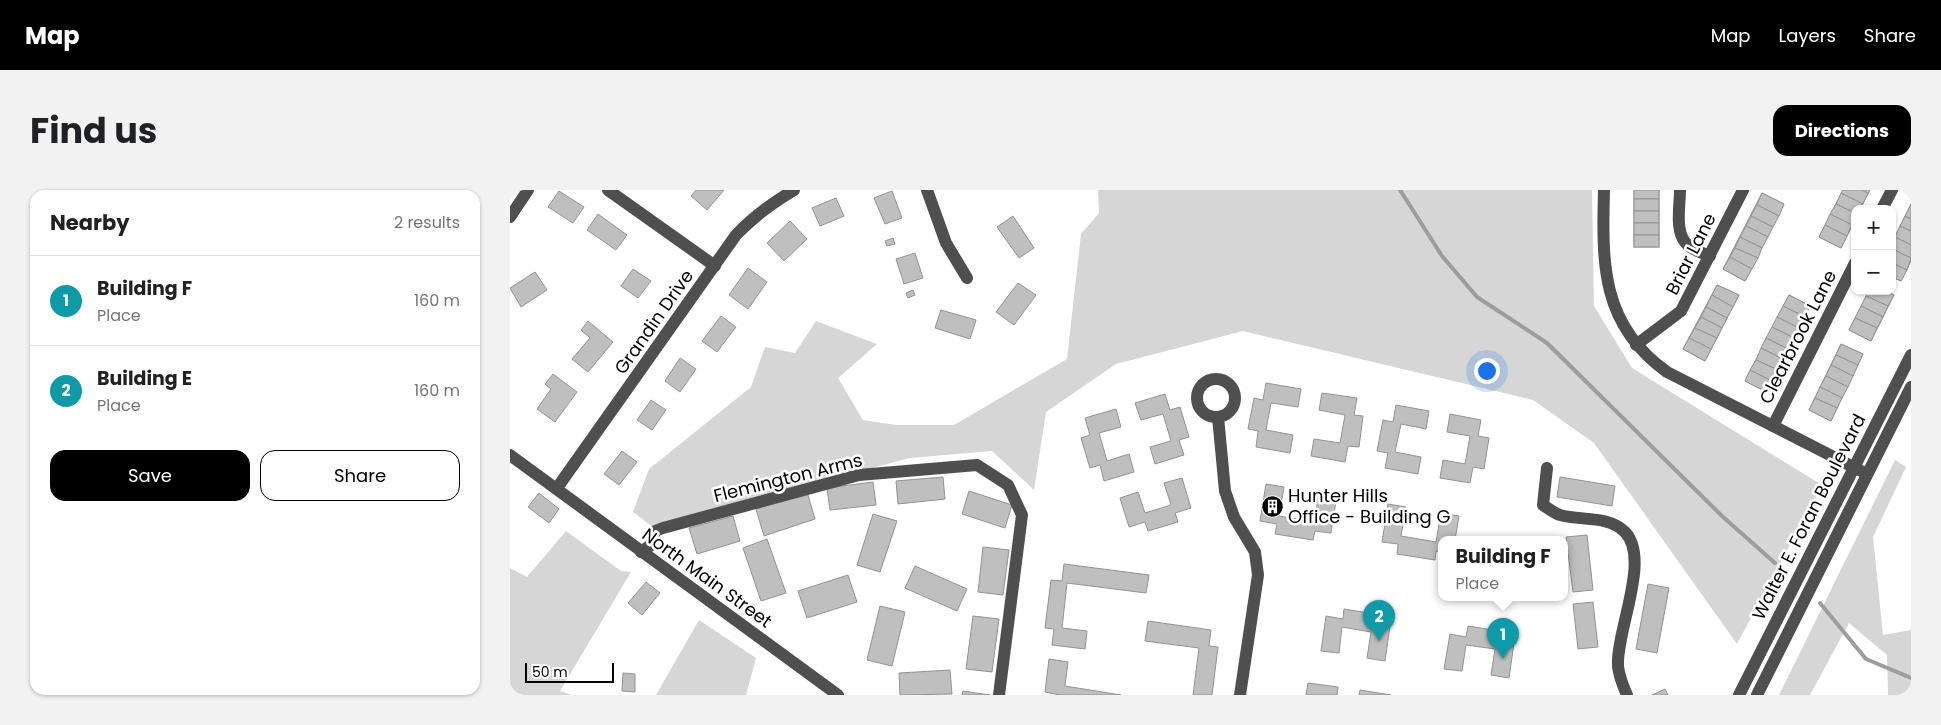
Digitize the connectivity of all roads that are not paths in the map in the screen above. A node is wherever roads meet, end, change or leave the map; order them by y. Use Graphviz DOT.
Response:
graph roads {
  1 [pos="528,190"];
  2 [pos="608,190"];
  3 [pos="794,190"];
  4 [pos="927,190"];
  5 [pos="1604,190"];
  6 [pos="1680,190"];
  7 [pos="1743,190"];
  8 [pos="1892,190"];
  9 [pos="1884,205"];
  10 [pos="510,217"];
  11 [pos="1710,256"];
  12 [pos="715,266"];
  13 [pos="1851,271"];
  14 [pos="967,278"];
  15 [pos="1636,344"];
  16 [pos="1911,355"];
  17 [pos="1911,387"];
  18 [pos="1218,417"];
  19 [pos="1773,426"];
  20 [pos="510,455"];
  21 [pos="1853,467"];
  22 [pos="1547,468"];
  23 [pos="1867,474"];
  24 [pos="557,488"];
  25 [pos="642,552"];
  26 [pos="838,695"];
  27 [pos="999,695"];
  28 [pos="1240,695"];
  29 [pos="1626,695"];
  30 [pos="1739,695"];
  31 [pos="1757,695"];
  1 -- 10 [label="street"];
  2 -- 12 [label="street"];
  3 -- 12 [label="street, Grandin Drive"];
  4 -- 14 [label="street"];
  5 -- 15 [label="street"];
  6 -- 11 [label="street"];
  7 -- 11 [label="street, Briar Lane"];
  8 -- 9 [label="street"];
  11 -- 15 [label="street, Briar Lane"];
  12 -- 24 [label="street, Grandin Drive"];
  13 -- 19 [label="street, Clearbrook Lane"];
  15 -- 19 [label="street"];
  16 -- 21 [label="street, Walter E. Foran Boulevard"];
  17 -- 23 [label="street, Walter E. Foran Boulevard"];
  18 -- 28 [label="street"];
  19 -- 21 [label="street"];
  20 -- 24 [label="street, North Main Street"];
  21 -- 23 [label="street"];
  21 -- 30 [label="street, Walter E. Foran Boulevard"];
  22 -- 29 [label="street"];
  23 -- 31 [label="street, Walter E. Foran Boulevard"];
  24 -- 25 [label="street, North Main Street"];
  25 -- 26 [label="street, North Main Street"];
  25 -- 27 [label="street, Flemington Arms"];
}
